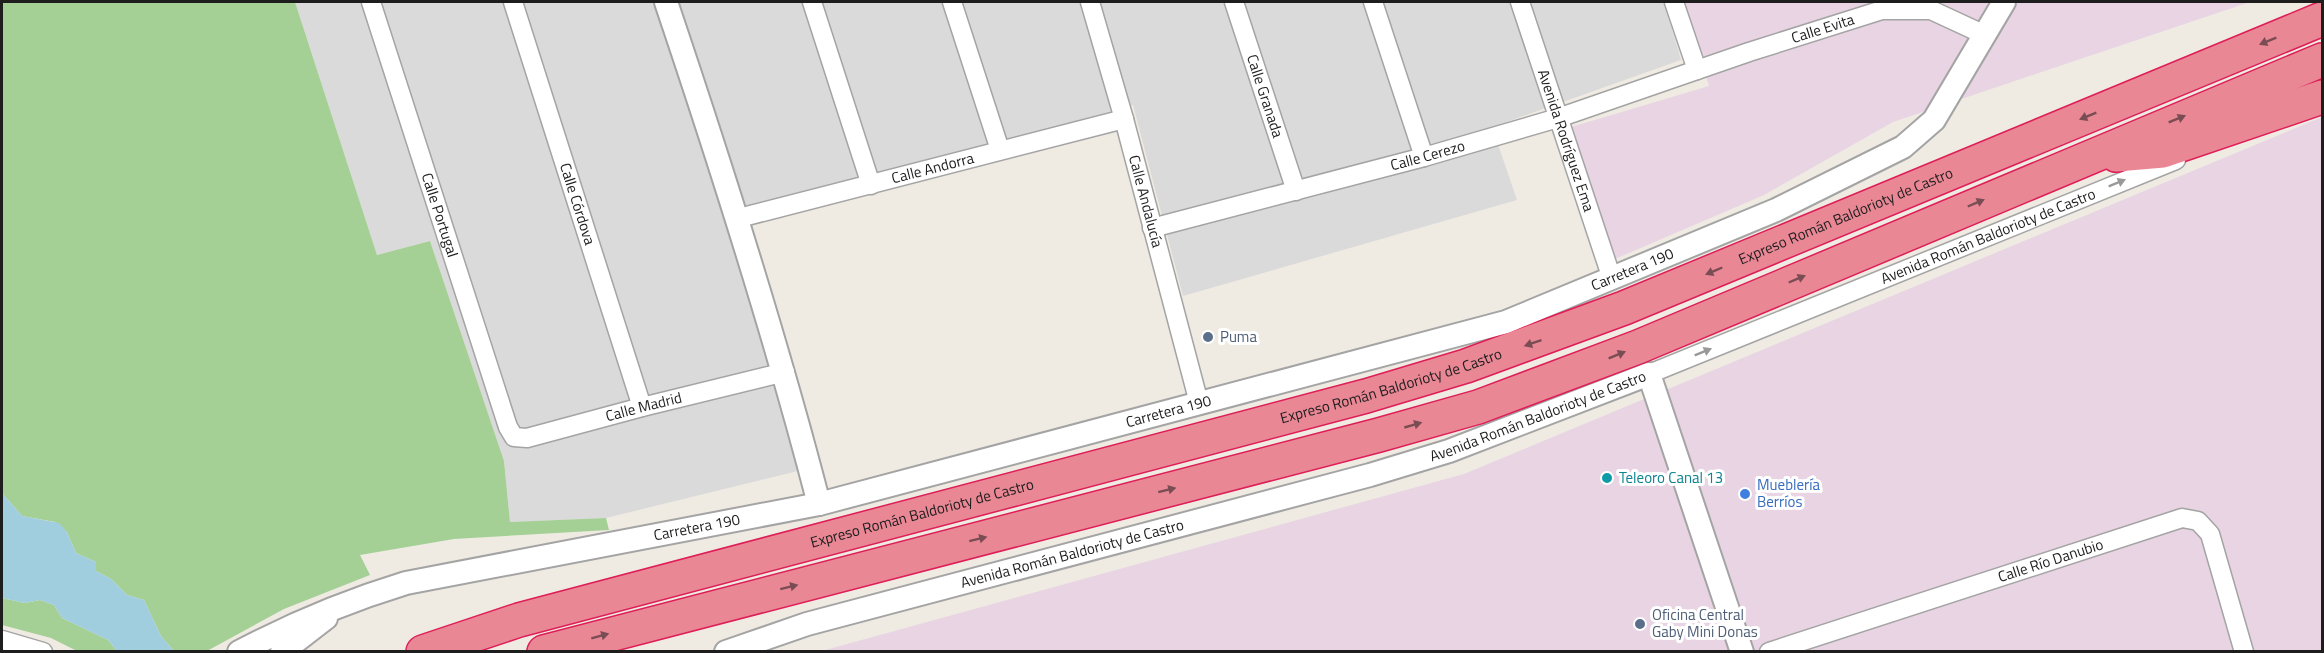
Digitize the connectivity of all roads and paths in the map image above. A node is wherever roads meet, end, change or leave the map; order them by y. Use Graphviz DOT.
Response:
graph roads {
  1 [pos="371,2"];
  2 [pos="513,2"];
  3 [pos="666,2"];
  4 [pos="812,2"];
  5 [pos="952,2"];
  6 [pos="1090,2"];
  7 [pos="1234,2"];
  8 [pos="1373,2"];
  9 [pos="1520,2"];
  10 [pos="1674,2"];
  11 [pos="2004,2"];
  12 [pos="2322,19"];
  13 [pos="1984,35"];
  14 [pos="2322,60"];
  15 [pos="1697,70"];
  16 [pos="2322,97"];
  17 [pos="2322,102"];
  18 [pos="1558,118"];
  19 [pos="1124,119"];
  20 [pos="1000,150"];
  21 [pos="1424,157"];
  22 [pos="2084,158"];
  23 [pos="871,184"];
  24 [pos="1296,191"];
  25 [pos="739,218"];
  26 [pos="1152,228"];
  27 [pos="1612,279"];
  28 [pos="785,372"];
  29 [pos="1649,374"];
  30 [pos="1199,403"];
  31 [pos="642,407"];
  32 [pos="508,427"];
  33 [pos="819,504"];
  34 [pos="351,600"];
  35 [pos="2,640"];
  36 [pos="43,651"];
  37 [pos="239,651"];
  38 [pos="282,651"];
  39 [pos="423,651"];
  40 [pos="544,651"];
  41 [pos="726,651"];
  42 [pos="1742,651"];
  43 [pos="1769,651"];
  44 [pos="2244,651"];
  1 -- 32 [label="street, Calle Portugal"];
  2 -- 31 [label="street, Calle Córdova"];
  3 -- 25 [label="street"];
  4 -- 23 [label="street"];
  5 -- 20 [label="street"];
  6 -- 19 [label="street, Calle Andalucía"];
  7 -- 24 [label="street, Calle Granada"];
  8 -- 21 [label="street"];
  9 -- 18 [label="street, Avenida Rodríguez Ema"];
  10 -- 15 [label="street"];
  11 -- 13 [label="street, Carretera 190"];
  12 -- 39 [label="highway, Expreso Román Baldorioty de Castro, one-way"];
  13 -- 15 [label="street, Calle Evita"];
  13 -- 27 [label="street, Carretera 190"];
  22 -- 14 [label="highway, one-way"];
  15 -- 18 [label="street, Calle Cerezo"];
  16 -- 22 [label="highway"];
  29 -- 17 [label="street, Avenida Román Baldorioty de Castro, one-way"];
  18 -- 21 [label="street, Calle Cerezo"];
  18 -- 27 [label="street, Avenida Rodríguez Ema"];
  19 -- 20 [label="street, Calle Andorra"];
  19 -- 26 [label="street, Calle Andalucía"];
  20 -- 23 [label="street, Calle Andorra"];
  21 -- 24 [label="street, Calle Cerezo"];
  40 -- 22 [label="highway, one-way"];
  23 -- 25 [label="street, Calle Andorra"];
  24 -- 26 [label="street, Calle Cerezo"];
  25 -- 28 [label="street"];
  26 -- 30 [label="street, Calle Andalucía"];
  27 -- 30 [label="street, Carretera 190"];
  28 -- 31 [label="street, Calle Madrid"];
  28 -- 33 [label="street"];
  29 -- 41 [label="street, Avenida Román Baldorioty de Castro"];
  29 -- 42 [label="street"];
  30 -- 33 [label="street, Carretera 190"];
  31 -- 32 [label="street, Calle Madrid"];
  33 -- 34 [label="street, Carretera 190"];
  34 -- 37 [label="street, Carretera 190"];
  34 -- 38 [label="street"];
  35 -- 36 [label="street"];
  43 -- 44 [label="street, Calle Río Danubio"];
}
